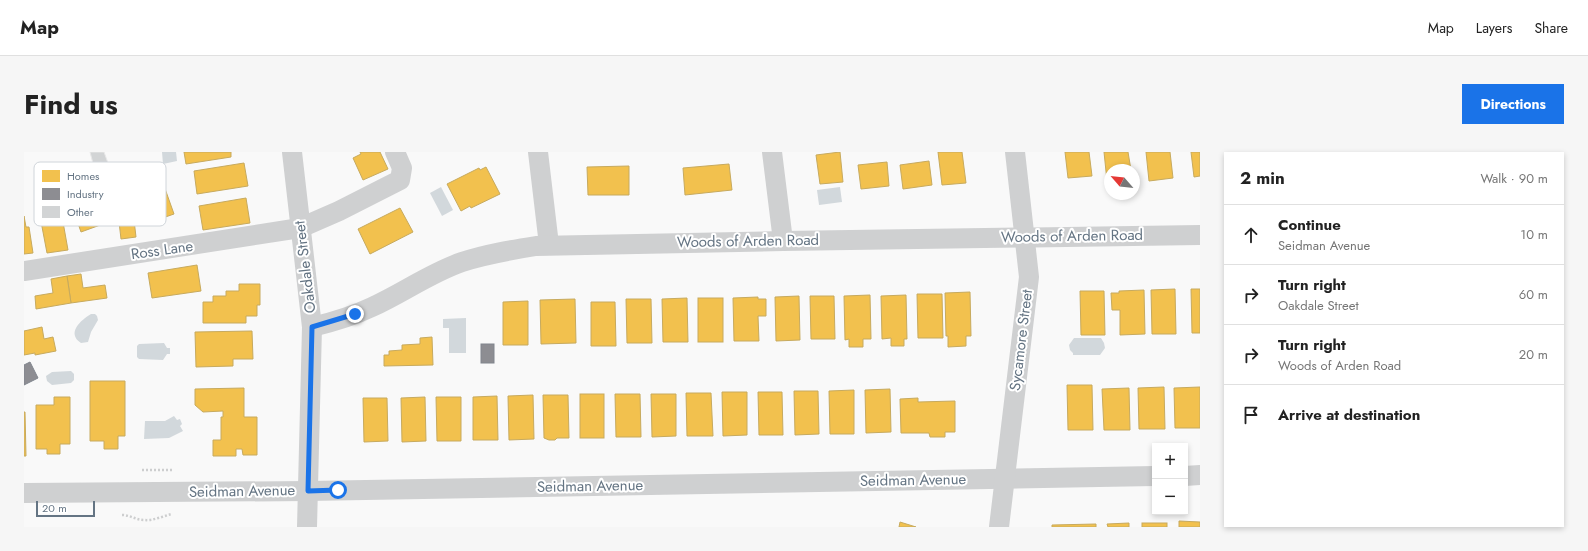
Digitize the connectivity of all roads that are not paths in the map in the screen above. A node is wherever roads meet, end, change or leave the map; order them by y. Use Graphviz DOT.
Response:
graph roads {
  1 [pos="292,152"];
  2 [pos="395,152"];
  3 [pos="538,152"];
  4 [pos="772,152"];
  5 [pos="1015,152"];
  6 [pos="300,228"];
  7 [pos="1200,235"];
  8 [pos="1025,237"];
  9 [pos="783,241"];
  10 [pos="549,245"];
  11 [pos="24,271"];
  12 [pos="312,327"];
  13 [pos="1200,475"];
  14 [pos="1152,476"];
  15 [pos="1188,476"];
  16 [pos="1004,479"];
  17 [pos="308,491"];
  18 [pos="24,494"];
  19 [pos="307,527"];
  20 [pos="999,527"];
  1 -- 6 [label="street, Oakdale Street"];
  2 -- 6 [label="street, Ross Lane"];
  3 -- 10 [label="street"];
  4 -- 9 [label="street"];
  5 -- 8 [label="street, Sycamore Street"];
  6 -- 11 [label="street, Ross Lane"];
  6 -- 12 [label="street, Oakdale Street"];
  7 -- 8 [label="street, Woods of Arden Road"];
  8 -- 9 [label="street, Woods of Arden Road"];
  8 -- 16 [label="street, Sycamore Street"];
  9 -- 10 [label="street, Woods of Arden Road"];
  10 -- 12 [label="street, Woods of Arden Road"];
  12 -- 17 [label="street, Oakdale Street"];
  13 -- 15 [label="street"];
  14 -- 16 [label="street, Seidman Avenue"];
  16 -- 17 [label="street, Seidman Avenue"];
  16 -- 20 [label="street, Sycamore Street"];
  17 -- 18 [label="street, Seidman Avenue"];
  17 -- 19 [label="street, Oakdale Street"];
}
